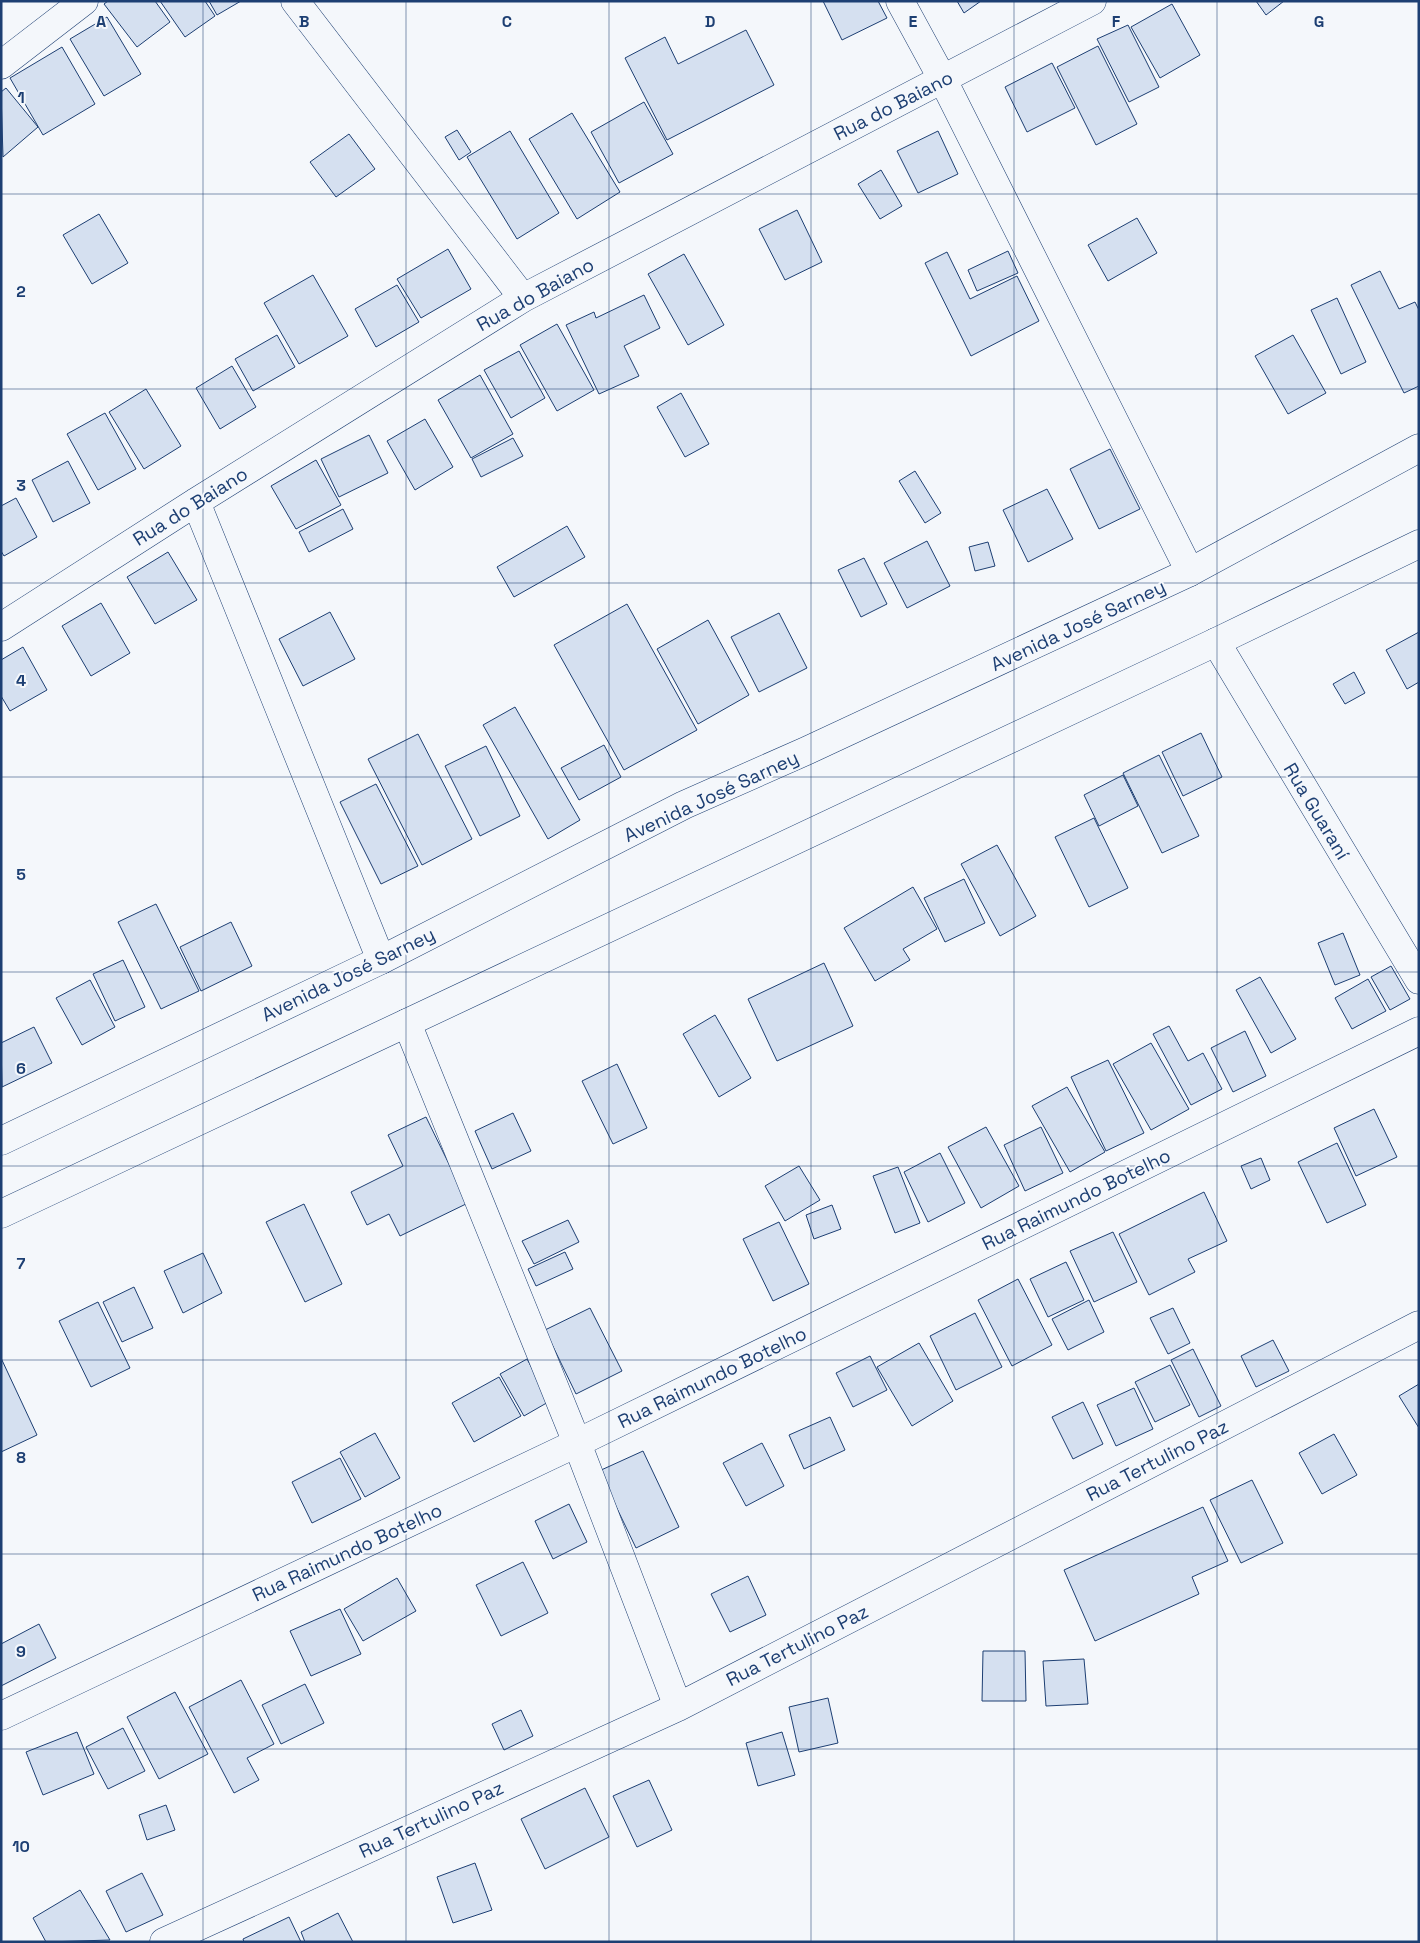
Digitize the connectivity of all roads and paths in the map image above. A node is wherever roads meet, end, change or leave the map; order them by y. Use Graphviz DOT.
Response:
graph roads {
  1 [pos="84,1"];
  2 [pos="295,1"];
  3 [pos="900,1"];
  4 [pos="1092,1"];
  5 [pos="1,65"];
  6 [pos="943,80"];
  7 [pos="523,298"];
  8 [pos="1419,448"];
  9 [pos="196,502"];
  10 [pos="1419,544"];
  11 [pos="1190,572"];
  12 [pos="1,627"];
  13 [pos="1216,642"];
  14 [pos="381,960"];
  15 [pos="1419,980"];
  16 [pos="407,1023"];
  17 [pos="1419,1031"];
  18 [pos="1,1141"];
  19 [pos="1,1214"];
  20 [pos="1419,1325"];
  21 [pos="577,1443"];
  22 [pos="678,1707"];
  23 [pos="1,1716"];
  24 [pos="164,1942"];
  1 -- 5 [label="street"];
  2 -- 7 [label="street"];
  3 -- 6 [label="street"];
  4 -- 6 [label="street, Rua do Baiano"];
  6 -- 7 [label="street, Rua do Baiano"];
  6 -- 11 [label="street"];
  7 -- 9 [label="street, Rua do Baiano"];
  8 -- 11 [label="street, Avenida José Sarney"];
  9 -- 12 [label="street, Rua do Baiano"];
  9 -- 14 [label="street"];
  10 -- 13 [label="street"];
  11 -- 14 [label="street, Avenida José Sarney"];
  13 -- 15 [label="street, Rua Guaraní"];
  13 -- 16 [label="street"];
  14 -- 18 [label="street, Avenida José Sarney"];
  16 -- 19 [label="street"];
  16 -- 21 [label="street"];
  17 -- 21 [label="street, Rua Raimundo Botelho"];
  20 -- 22 [label="street, Rua Tertulino Paz"];
  21 -- 22 [label="street"];
  21 -- 23 [label="street, Rua Raimundo Botelho"];
  22 -- 24 [label="street, Rua Tertulino Paz"];
}
